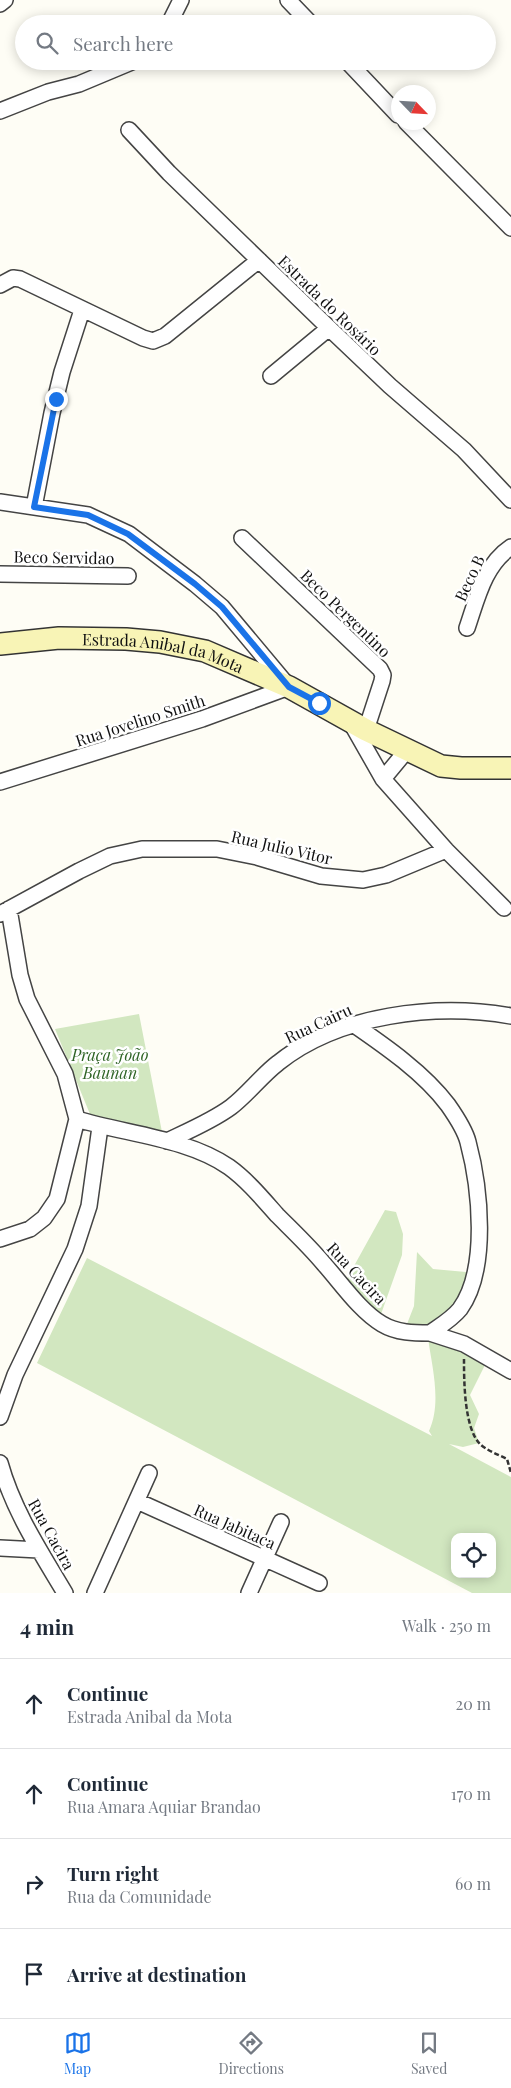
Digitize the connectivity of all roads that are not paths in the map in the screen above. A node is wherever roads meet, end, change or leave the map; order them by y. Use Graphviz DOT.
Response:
graph roads {
  1 [pos="5,0"];
  2 [pos="181,0"];
  3 [pos="288,0"];
  4 [pos="0,4"];
  5 [pos="174,15"];
  6 [pos="302,15"];
  7 [pos="112,70"];
  8 [pos="356,70"];
  9 [pos="391,108"];
  10 [pos="0,111"];
  11 [pos="128,130"];
  12 [pos="414,130"];
  13 [pos="511,228"];
  14 [pos="259,260"];
  15 [pos="0,285"];
  16 [pos="82,310"];
  17 [pos="329,328"];
  18 [pos="272,376"];
  19 [pos="511,500"];
  20 [pos="0,502"];
  21 [pos="34,507"];
  22 [pos="242,538"];
  23 [pos="511,547"];
  24 [pos="0,574"];
  25 [pos="128,576"];
  26 [pos="466,628"];
  27 [pos="0,644"];
  28 [pos="289,687"];
  29 [pos="357,725"];
  30 [pos="407,750"];
  31 [pos="511,768"];
  32 [pos="383,779"];
  33 [pos="0,782"];
  34 [pos="446,850"];
  35 [pos="504,908"];
  36 [pos="5,912"];
  37 [pos="511,1016"];
  38 [pos="353,1024"];
  39 [pos="77,1119"];
  40 [pos="100,1127"];
  41 [pos="167,1141"];
  42 [pos="0,1239"];
  43 [pos="430,1333"];
  44 [pos="511,1371"];
  45 [pos="0,1417"];
  46 [pos="0,1463"];
  47 [pos="149,1473"];
  48 [pos="137,1501"];
  49 [pos="281,1522"];
  50 [pos="0,1548"];
  51 [pos="39,1550"];
  52 [pos="265,1559"];
  53 [pos="319,1583"];
  54 [pos="65,1593"];
  55 [pos="95,1593"];
  56 [pos="249,1593"];
  1 -- 4 [label="street"];
  2 -- 5 [label="street"];
  3 -- 6 [label="street"];
  7 -- 10 [label="street"];
  8 -- 9 [label="street"];
  11 -- 14 [label="street, Estrada do Rosário"];
  12 -- 13 [label="street"];
  14 -- 16 [label="street"];
  14 -- 17 [label="street, Estrada do Rosário"];
  15 -- 16 [label="street"];
  16 -- 21 [label="street"];
  17 -- 18 [label="street"];
  17 -- 19 [label="street, Estrada do Rosário"];
  20 -- 21 [label="street"];
  21 -- 28 [label="street"];
  22 -- 29 [label="street, Beco Pergentino"];
  23 -- 26 [label="street, Beco B"];
  24 -- 25 [label="street, Beco Servidao"];
  27 -- 28 [label="street, Estrada Anibal da Mota"];
  28 -- 29 [label="street, Estrada Anibal da Mota"];
  28 -- 33 [label="street, Rua Jovelino Smith"];
  29 -- 30 [label="street, Estrada Anibal da Mota"];
  29 -- 32 [label="street"];
  30 -- 31 [label="street, Estrada Anibal da Mota"];
  30 -- 32 [label="street"];
  32 -- 34 [label="street"];
  34 -- 35 [label="street"];
  34 -- 36 [label="street, Rua Julio Vitor"];
  36 -- 39 [label="street"];
  37 -- 38 [label="street, Rua Cairu"];
  38 -- 41 [label="street, Rua Cairu"];
  38 -- 43 [label="street"];
  39 -- 40 [label="street, Rua Cacira"];
  39 -- 42 [label="street"];
  40 -- 41 [label="street, Rua Cacira"];
  40 -- 45 [label="street"];
  41 -- 43 [label="street, Rua Cacira"];
  43 -- 44 [label="street, Rua Cacira"];
  46 -- 51 [label="street, Rua Cacira"];
  47 -- 48 [label="street"];
  48 -- 52 [label="street, Rua Jabitaca"];
  48 -- 55 [label="street"];
  49 -- 52 [label="street"];
  50 -- 51 [label="street"];
  51 -- 54 [label="street, Rua Cacira"];
  52 -- 53 [label="street, Rua Jabitaca"];
  52 -- 56 [label="street"];
}
